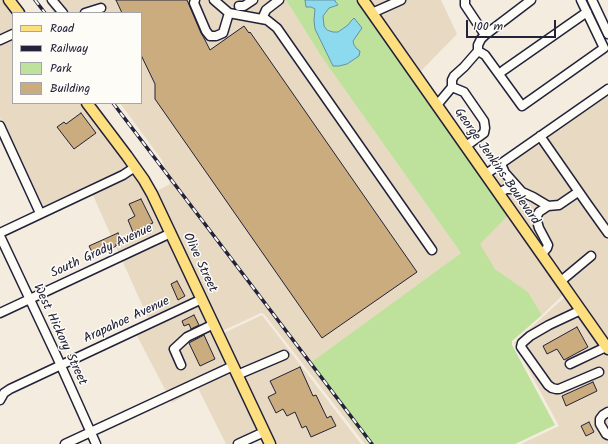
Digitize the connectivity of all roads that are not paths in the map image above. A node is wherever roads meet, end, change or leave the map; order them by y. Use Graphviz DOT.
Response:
graph roads {
  1 [pos="9,0"];
  2 [pos="52,0"];
  3 [pos="195,0"];
  4 [pos="214,0"];
  5 [pos="253,0"];
  6 [pos="279,0"];
  7 [pos="363,0"];
  8 [pos="401,0"];
  9 [pos="465,0"];
  10 [pos="531,0"];
  11 [pos="581,0"];
  12 [pos="592,0"];
  13 [pos="390,2"];
  14 [pos="239,3"];
  15 [pos="101,8"];
  16 [pos="18,12"];
  17 [pos="62,12"];
  18 [pos="88,12"];
  19 [pos="587,12"];
  20 [pos="372,13"];
  21 [pos="232,14"];
  22 [pos="262,20"];
  23 [pos="12,34"];
  24 [pos="486,34"];
  25 [pos="608,34"];
  26 [pos="0,40"];
  27 [pos="478,51"];
  28 [pos="499,74"];
  29 [pos="452,87"];
  30 [pos="608,89"];
  31 [pos="88,104"];
  32 [pos="437,105"];
  33 [pos="0,126"];
  34 [pos="540,136"];
  35 [pos="466,146"];
  36 [pos="501,164"];
  37 [pos="135,168"];
  38 [pos="486,174"];
  39 [pos="522,192"];
  40 [pos="578,192"];
  41 [pos="499,193"];
  42 [pos="548,206"];
  43 [pos="40,213"];
  44 [pos="0,233"];
  45 [pos="171,233"];
  46 [pos="608,233"];
  47 [pos="0,236"];
  48 [pos="432,250"];
  49 [pos="542,254"];
  50 [pos="591,256"];
  51 [pos="561,282"];
  52 [pos="30,299"];
  53 [pos="202,299"];
  54 [pos="581,310"];
  55 [pos="0,313"];
  56 [pos="214,324"];
  57 [pos="608,347"];
  58 [pos="284,355"];
  59 [pos="570,364"];
  60 [pos="60,365"];
  61 [pos="181,365"];
  62 [pos="235,370"];
  63 [pos="599,372"];
  64 [pos="0,400"];
  65 [pos="608,412"];
  66 [pos="91,432"];
  67 [pos="264,432"];
  68 [pos="608,435"];
  69 [pos="65,444"];
  70 [pos="96,444"];
  71 [pos="238,444"];
  72 [pos="270,444"];
  1 -- 16 [label="main road"];
  2 -- 17 [label="street"];
  3 -- 21 [label="street"];
  4 -- 21 [label="street"];
  5 -- 14 [label="street"];
  6 -- 22 [label="street"];
  7 -- 20 [label="main road, George Jenkins Boulevard"];
  8 -- 13 [label="street"];
  9 -- 24 [label="street"];
  10 -- 24 [label="street"];
  11 -- 19 [label="street"];
  12 -- 25 [label="street"];
  13 -- 20 [label="street"];
  14 -- 21 [label="street"];
  15 -- 18 [label="street"];
  19 -- 28 [label="street"];
  19 -- 28 [label="street"];
  20 -- 32 [label="main road, George Jenkins Boulevard"];
  21 -- 22 [label="street"];
  22 -- 48 [label="street"];
  23 -- 26 [label="street"];
  24 -- 27 [label="street"];
  27 -- 28 [label="street"];
  27 -- 29 [label="street"];
  29 -- 32 [label="street"];
  29 -- 35 [label="street"];
  30 -- 34 [label="street"];
  31 -- 37 [label="main road, Olive Street"];
  32 -- 35 [label="main road, George Jenkins Boulevard"];
  33 -- 43 [label="street"];
  34 -- 36 [label="street"];
  34 -- 40 [label="street"];
  35 -- 38 [label="main road, George Jenkins Boulevard"];
  36 -- 38 [label="street"];
  36 -- 39 [label="street"];
  37 -- 43 [label="street"];
  37 -- 45 [label="main road, Olive Street"];
  38 -- 41 [label="main road, George Jenkins Boulevard"];
  39 -- 41 [label="street"];
  39 -- 42 [label="street"];
  40 -- 42 [label="street"];
  40 -- 46 [label="street"];
  41 -- 49 [label="main road, George Jenkins Boulevard"];
  42 -- 49 [label="street"];
  43 -- 44 [label="street"];
  45 -- 52 [label="street, South Grady Avenue"];
  45 -- 53 [label="main road, Olive Street"];
  47 -- 52 [label="street, West Hickory Street"];
  49 -- 51 [label="main road, George Jenkins Boulevard"];
  50 -- 51 [label="street"];
  51 -- 54 [label="main road, George Jenkins Boulevard"];
  52 -- 55 [label="street, South Grady Avenue"];
  52 -- 60 [label="street, West Hickory Street"];
  53 -- 56 [label="main road, Olive Street"];
  53 -- 60 [label="street, Arapahoe Avenue"];
  54 -- 57 [label="main road, George Jenkins Boulevard"];
  54 -- 63 [label="street"];
  56 -- 61 [label="street"];
  56 -- 62 [label="main road, Olive Street"];
  57 -- 59 [label="street"];
  58 -- 62 [label="street"];
  60 -- 64 [label="street, Arapahoe Avenue"];
  60 -- 66 [label="street, West Hickory Street"];
  62 -- 66 [label="street"];
  62 -- 67 [label="main road, Olive Street"];
  65 -- 68 [label="street"];
  66 -- 69 [label="street"];
  66 -- 70 [label="street, West Hickory Street"];
  67 -- 71 [label="street"];
  67 -- 72 [label="main road, Olive Street"];
}
